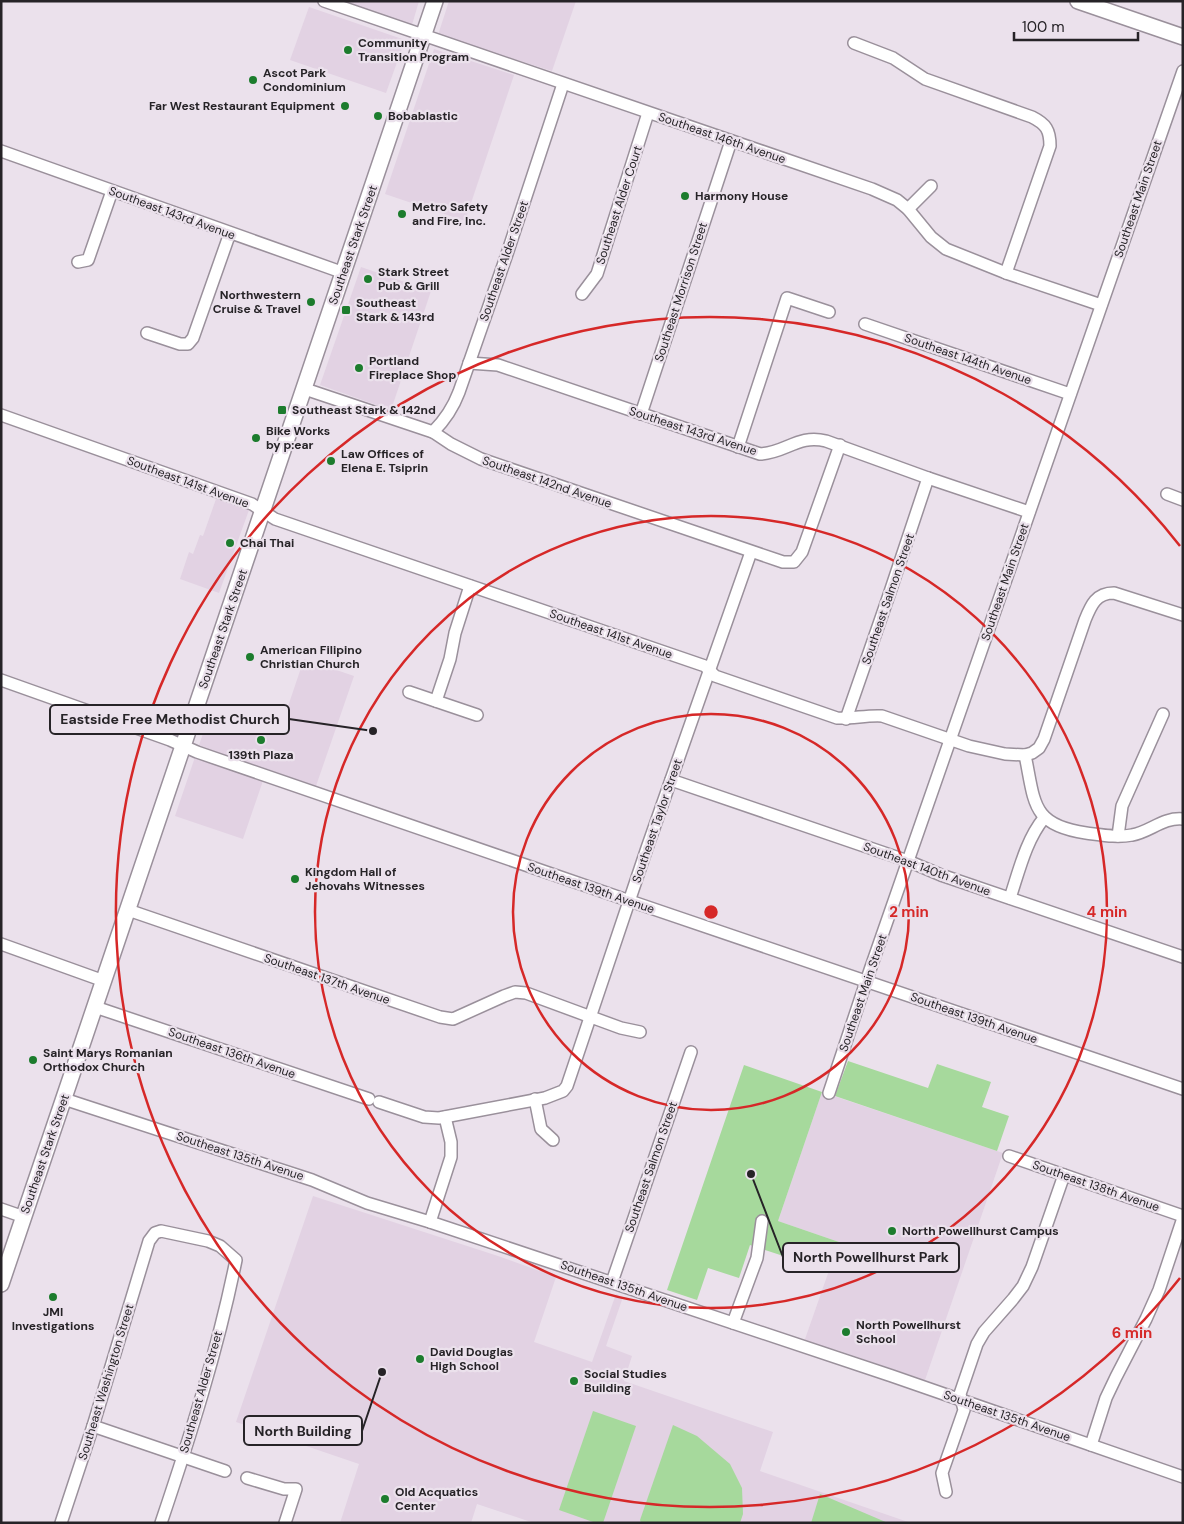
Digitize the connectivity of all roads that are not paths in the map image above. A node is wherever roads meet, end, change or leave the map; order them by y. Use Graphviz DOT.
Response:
graph roads {
  1 [pos="324,1"];
  2 [pos="435,1"];
  3 [pos="1078,1"];
  4 [pos="424,36"];
  5 [pos="1183,38"];
  6 [pos="854,43"];
  7 [pos="1183,71"];
  8 [pos="563,84"];
  9 [pos="648,113"];
  10 [pos="731,141"];
  11 [pos="1,151"];
  12 [pos="932,186"];
  13 [pos="112,191"];
  14 [pos="908,208"];
  15 [pos="230,233"];
  16 [pos="78,262"];
  17 [pos="344,272"];
  18 [pos="1006,273"];
  19 [pos="582,294"];
  20 [pos="1101,305"];
  21 [pos="829,312"];
  22 [pos="865,324"];
  23 [pos="147,332"];
  24 [pos="469,363"];
  25 [pos="305,388"];
  26 [pos="1070,394"];
  27 [pos="641,414"];
  28 [pos="1,415"];
  29 [pos="433,432"];
  30 [pos="840,445"];
  31 [pos="738,447"];
  32 [pos="928,478"];
  33 [pos="1167,494"];
  34 [pos="1183,500"];
  35 [pos="263,511"];
  36 [pos="1029,512"];
  37 [pos="751,552"];
  38 [pos="470,586"];
  39 [pos="1183,615"];
  40 [pos="710,671"];
  41 [pos="1,680"];
  42 [pos="409,692"];
  43 [pos="436,701"];
  44 [pos="1163,714"];
  45 [pos="477,715"];
  46 [pos="846,719"];
  47 [pos="950,739"];
  48 [pos="184,746"];
  49 [pos="1025,755"];
  50 [pos="671,780"];
  51 [pos="1044,818"];
  52 [pos="1183,819"];
  53 [pos="1118,836"];
  54 [pos="908,861"];
  55 [pos="1010,898"];
  56 [pos="630,901"];
  57 [pos="128,910"];
  58 [pos="1,944"];
  59 [pos="1183,957"];
  60 [pos="104,980"];
  61 [pos="866,981"];
  62 [pos="95,1007"];
  63 [pos="591,1017"];
  64 [pos="640,1032"];
  65 [pos="691,1052"];
  66 [pos="1183,1088"];
  67 [pos="829,1093"];
  68 [pos="64,1099"];
  69 [pos="535,1099"];
  70 [pos="445,1117"];
  71 [pos="553,1140"];
  72 [pos="1010,1156"];
  73 [pos="1064,1175"];
  74 [pos="1,1209"];
  75 [pos="24,1217"];
  76 [pos="1183,1217"];
  77 [pos="762,1221"];
  78 [pos="430,1222"];
  79 [pos="236,1260"];
  80 [pos="612,1282"];
  81 [pos="1,1284"];
  82 [pos="734,1323"];
  83 [pos="962,1400"];
  84 [pos="93,1426"];
  85 [pos="1091,1445"];
  86 [pos="183,1457"];
  87 [pos="225,1471"];
  88 [pos="1183,1477"];
  89 [pos="247,1478"];
  90 [pos="946,1492"];
  91 [pos="61,1523"];
  92 [pos="161,1523"];
  93 [pos="285,1523"];
  1 -- 4 [label="street, Southeast 146th Avenue"];
  2 -- 4 [label="main road, Southeast Stark Street"];
  3 -- 5 [label="main road"];
  4 -- 8 [label="street, Southeast 146th Avenue"];
  4 -- 17 [label="main road, Southeast Stark Street"];
  6 -- 18 [label="street"];
  7 -- 20 [label="street, Southeast Main Street"];
  8 -- 9 [label="street, Southeast 146th Avenue"];
  8 -- 24 [label="street, Southeast Alder Street"];
  9 -- 10 [label="street, Southeast 146th Avenue"];
  9 -- 19 [label="street, Southeast Alder Court"];
  10 -- 14 [label="street, Southeast 146th Avenue"];
  10 -- 27 [label="street, Southeast Morrison Street"];
  11 -- 13 [label="street, Southeast 143rd Avenue"];
  12 -- 14 [label="street"];
  13 -- 15 [label="street, Southeast 143rd Avenue"];
  13 -- 16 [label="street"];
  14 -- 18 [label="street, Southeast 146th Avenue"];
  15 -- 17 [label="street, Southeast 143rd Avenue"];
  15 -- 23 [label="street"];
  17 -- 25 [label="main road, Southeast Stark Street"];
  18 -- 20 [label="street, Southeast 146th Avenue"];
  20 -- 26 [label="street, Southeast Main Street"];
  21 -- 31 [label="street"];
  22 -- 26 [label="street, Southeast 144th Avenue"];
  24 -- 27 [label="street, Southeast 143rd Avenue"];
  24 -- 29 [label="street, Southeast Alder Street"];
  25 -- 29 [label="street, Southeast 142nd Avenue"];
  25 -- 35 [label="main road, Southeast Stark Street"];
  26 -- 36 [label="street, Southeast Main Street"];
  27 -- 31 [label="street, Southeast 143rd Avenue"];
  28 -- 35 [label="street, Southeast 141st Avenue"];
  29 -- 37 [label="street, Southeast 142nd Avenue"];
  30 -- 31 [label="street, Southeast 143rd Avenue"];
  30 -- 32 [label="street, Southeast 143rd Avenue"];
  30 -- 37 [label="street, Southeast 142nd Avenue"];
  32 -- 36 [label="street, Southeast 143rd Avenue"];
  32 -- 46 [label="street, Southeast Salmon Street"];
  33 -- 34 [label="street"];
  35 -- 38 [label="street, Southeast 141st Avenue"];
  35 -- 48 [label="main road, Southeast Stark Street"];
  36 -- 47 [label="street, Southeast Main Street"];
  37 -- 40 [label="street, Southeast Taylor Street"];
  38 -- 40 [label="street, Southeast 141st Avenue"];
  38 -- 43 [label="street"];
  39 -- 49 [label="street"];
  40 -- 46 [label="street, Southeast 141st Avenue"];
  40 -- 50 [label="street, Southeast Taylor Street"];
  41 -- 48 [label="street, Southeast 139th Avenue"];
  42 -- 43 [label="street"];
  43 -- 45 [label="street"];
  44 -- 53 [label="street"];
  46 -- 47 [label="street, Southeast 141st Avenue"];
  47 -- 49 [label="street, Southeast 141st Avenue"];
  47 -- 54 [label="street, Southeast Main Street"];
  48 -- 56 [label="street, Southeast 139th Avenue"];
  48 -- 57 [label="main road, Southeast Stark Street"];
  49 -- 51 [label="street"];
  50 -- 54 [label="street, Southeast 140th Avenue"];
  50 -- 56 [label="street, Southeast Taylor Street"];
  51 -- 53 [label="street"];
  51 -- 55 [label="street"];
  52 -- 53 [label="street"];
  54 -- 55 [label="street, Southeast 140th Avenue"];
  54 -- 61 [label="street, Southeast Main Street"];
  55 -- 59 [label="street, Southeast 140th Avenue"];
  56 -- 61 [label="street, Southeast 139th Avenue"];
  56 -- 63 [label="street, Southeast Taylor Street"];
  57 -- 60 [label="main road, Southeast Stark Street"];
  57 -- 63 [label="street, Southeast 137th Avenue"];
  58 -- 60 [label="street"];
  60 -- 62 [label="main road, Southeast Stark Street"];
  61 -- 66 [label="street, Southeast 139th Avenue"];
  61 -- 67 [label="street, Southeast Main Street"];
  62 -- 68 [label="main road, Southeast Stark Street"];
  62 -- 70 [label="street, Southeast 136th Avenue"];
  63 -- 64 [label="street"];
  63 -- 69 [label="street, Southeast Taylor Street"];
  65 -- 80 [label="street, Southeast Salmon Street"];
  68 -- 75 [label="main road, Southeast Stark Street"];
  68 -- 78 [label="street, Southeast 135th Avenue"];
  69 -- 70 [label="street, Southeast 136th Avenue"];
  69 -- 71 [label="street"];
  70 -- 78 [label="street"];
  72 -- 73 [label="street, Southeast 138th Avenue"];
  73 -- 76 [label="street, Southeast 138th Avenue"];
  73 -- 83 [label="street"];
  74 -- 75 [label="street"];
  75 -- 81 [label="main road, Southeast Stark Street"];
  76 -- 85 [label="street"];
  77 -- 82 [label="street"];
  78 -- 80 [label="street, Southeast 135th Avenue"];
  79 -- 84 [label="street, Southeast Washington Street"];
  79 -- 86 [label="street, Southeast Alder Street"];
  80 -- 82 [label="street, Southeast 135th Avenue"];
  82 -- 83 [label="street, Southeast 135th Avenue"];
  83 -- 85 [label="street, Southeast 135th Avenue"];
  83 -- 90 [label="street"];
  84 -- 86 [label="street"];
  84 -- 91 [label="street, Southeast Washington Street"];
  85 -- 88 [label="street, Southeast 135th Avenue"];
  86 -- 87 [label="street"];
  86 -- 92 [label="street, Southeast Alder Street"];
  89 -- 93 [label="street"];
}
